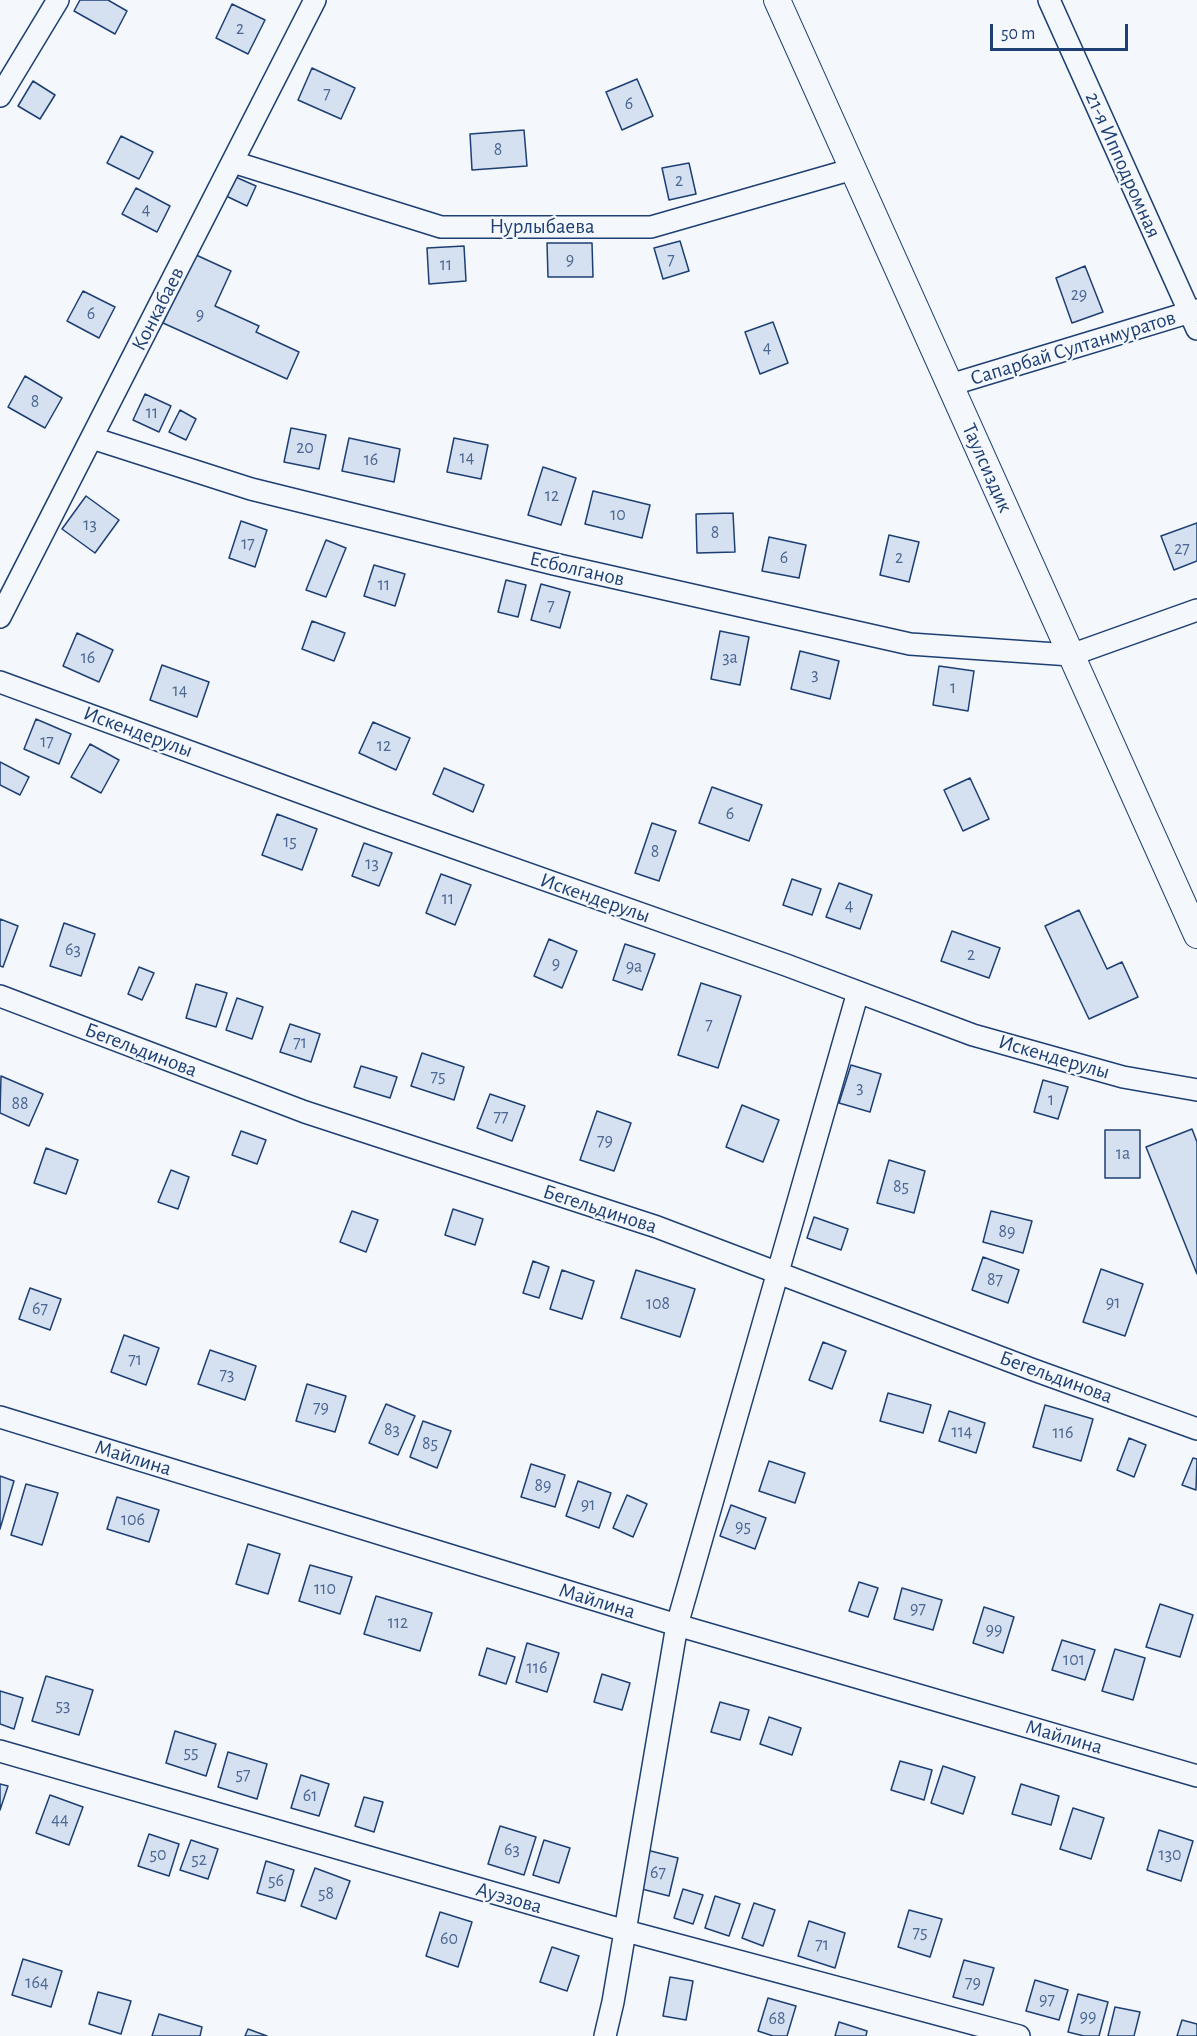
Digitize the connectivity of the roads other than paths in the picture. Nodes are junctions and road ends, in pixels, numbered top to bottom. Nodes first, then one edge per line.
1 (58, 0) edge
2 (315, 0) edge
3 (777, 0) edge
4 (1049, 0) edge
5 (0, 96) edge
6 (232, 162) junction
7 (853, 169) junction
8 (1195, 317) edge
9 (950, 385) junction
10 (92, 438) junction
11 (1197, 610) edge
12 (0, 617) edge
13 (1071, 655) junction
14 (0, 682) edge
15 (1197, 935) edge
16 (858, 992) junction
17 (0, 996) edge
18 (1197, 1090) edge
19 (777, 1273) junction
20 (0, 1417) edge
21 (1197, 1429) edge
22 (677, 1625) junction
23 (0, 1751) edge
24 (1197, 1776) edge
25 (626, 1931) junction
26 (605, 2036) edge
27 (1019, 2036) edge

1 - 5 street
2 - 6 street, Конкабаев
3 - 7 main road, Таулсиздик
4 - 8 street, 21-я Ипподромная
6 - 7 street, Нурлыбаева
6 - 10 street, Конкабаев
7 - 9 main road, Таулсиздик
8 - 9 street, Сапарбай Султанмуратов
9 - 13 main road, Таулсиздик
10 - 12 street, Конкабаев
10 - 13 street, Есболганов
11 - 13 street
13 - 15 main road, Таулсиздик
14 - 16 street, Искендерулы
16 - 18 street, Искендерулы
16 - 19 street
17 - 19 street, Бегельдинова
19 - 21 street, Бегельдинова
19 - 22 street
20 - 22 street, Майлина
22 - 24 street, Майлина
22 - 25 street
23 - 25 street, Ауэзова
25 - 26 street
25 - 27 street, Ауэзова

